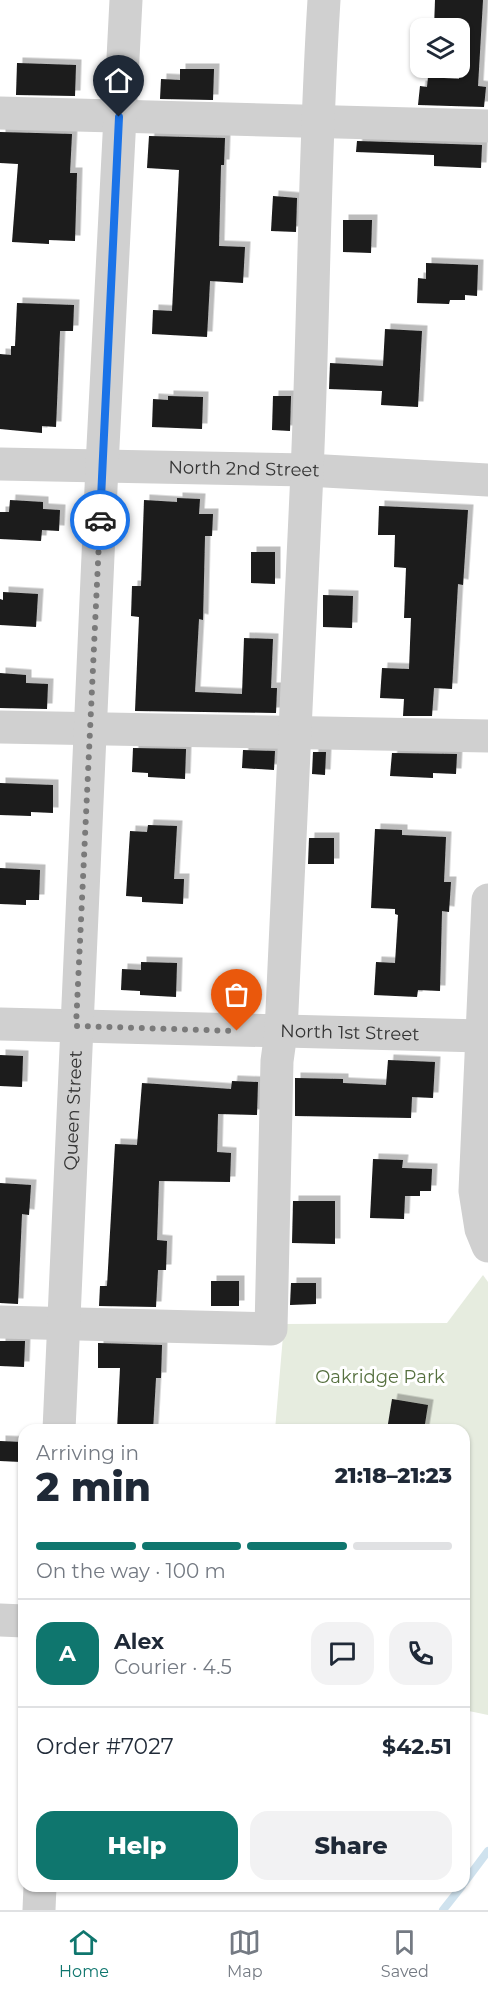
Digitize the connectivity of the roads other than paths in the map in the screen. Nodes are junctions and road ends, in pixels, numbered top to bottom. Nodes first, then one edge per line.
1 (126, 0) edge
2 (324, 0) edge
3 (0, 113) edge
4 (119, 117) junction
5 (316, 123) junction
6 (488, 126) edge
7 (0, 464) edge
8 (102, 466) junction
9 (307, 470) junction
10 (488, 480) edge
11 (0, 727) edge
12 (90, 730) junction
13 (295, 731) junction
14 (488, 736) edge
15 (488, 900) edge
16 (0, 1024) edge
17 (76, 1026) junction
18 (281, 1032) junction
19 (482, 1036) junction
20 (488, 1246) edge
21 (0, 1322) edge
22 (64, 1323) junction
23 (59, 1424) edge
24 (0, 1620) edge
25 (18, 1621) edge
26 (40, 1892) edge
27 (39, 1910) edge

1 - 4 street, Queen Street
2 - 5 street
3 - 4 street
4 - 5 street
4 - 8 street, Queen Street
5 - 6 street
5 - 9 street
7 - 8 street, North 2nd Street
8 - 9 street, North 2nd Street
8 - 12 street, Queen Street
9 - 10 street, North 2nd Street
9 - 13 street
11 - 12 street
12 - 13 street
12 - 17 street, Queen Street
13 - 14 street
13 - 18 street
15 - 19 street
16 - 17 street, North 1st Street
17 - 18 street, North 1st Street
17 - 22 street, Queen Street
18 - 19 street, North 1st Street
18 - 22 street
19 - 20 street
21 - 22 street
22 - 23 street, Queen Street
24 - 25 street
26 - 27 street

